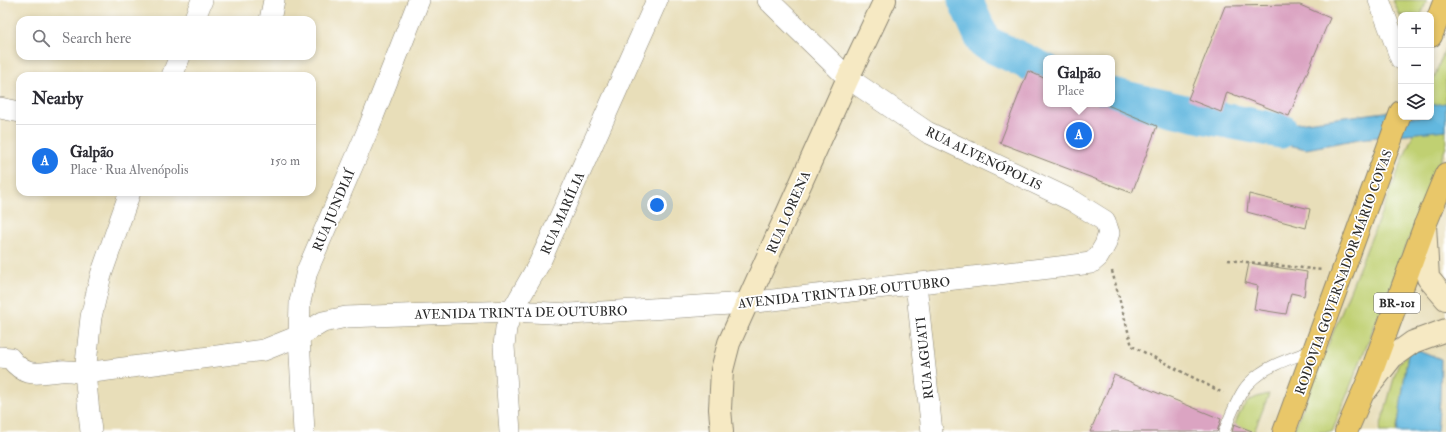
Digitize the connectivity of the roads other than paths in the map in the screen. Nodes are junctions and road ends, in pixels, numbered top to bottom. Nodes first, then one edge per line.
1 (202, 0) edge
2 (274, 0) edge
3 (420, 0) edge
4 (657, 0) edge
5 (768, 0) edge
6 (884, 0) edge
7 (1379, 0) edge
8 (1445, 0) edge
9 (196, 16) edge
10 (271, 16) edge
11 (1434, 28) edge
12 (1398, 51) edge
13 (178, 60) edge
14 (174, 72) edge
15 (848, 78) junction
16 (0, 108) edge
17 (16, 111) edge
18 (1398, 120) edge
19 (1446, 174) edge
20 (129, 196) edge
21 (1425, 225) junction
22 (1107, 239) joint
23 (916, 284) junction
24 (1446, 299) edge
25 (747, 303) junction
26 (512, 311) junction
27 (1441, 332) edge
28 (299, 336) junction
29 (1315, 349) junction
30 (0, 357) edge
31 (85, 373) junction
32 (1361, 396) junction
33 (91, 432) edge
34 (304, 432) edge
35 (510, 432) edge
36 (722, 432) edge
37 (932, 432) edge
38 (1224, 432) edge
39 (1284, 432) edge
40 (1346, 432) edge

1 - 9 street
2 - 10 street
3 - 28 street, RUA JUNDIAÍ
4 - 26 street, RUA MARÍLIA
5 - 15 street, RUA ALVENÓPOLIS
6 - 15 street, RUA LORENA
7 - 12 street
8 - 11 highway
13 - 14 street
15 - 22 street, RUA ALVENÓPOLIS
15 - 25 street, RUA LORENA
16 - 17 street
18 - 29 highway, RODOVIA GOVERNADOR MÁRIO COVAS
19 - 21 highway, BR-101
20 - 31 street
21 - 24 street
21 - 32 highway, BR-101
22 - 23 street, AVENIDA TRINTA DE OUTUBRO
23 - 25 street, AVENIDA TRINTA DE OUTUBRO
23 - 37 street, RUA AGUATI
25 - 26 street, AVENIDA TRINTA DE OUTUBRO
25 - 36 street, RUA LORENA
26 - 28 street, AVENIDA TRINTA DE OUTUBRO
26 - 35 street, RUA MARÍLIA
27 - 32 street
28 - 31 street, AVENIDA TRINTA DE OUTUBRO
28 - 34 street, RUA JUNDIAÍ
29 - 38 lane
29 - 39 highway, RODOVIA GOVERNADOR MÁRIO COVAS
30 - 31 street, AVENIDA TRINTA DE OUTUBRO
31 - 33 street
32 - 40 highway, BR-101

